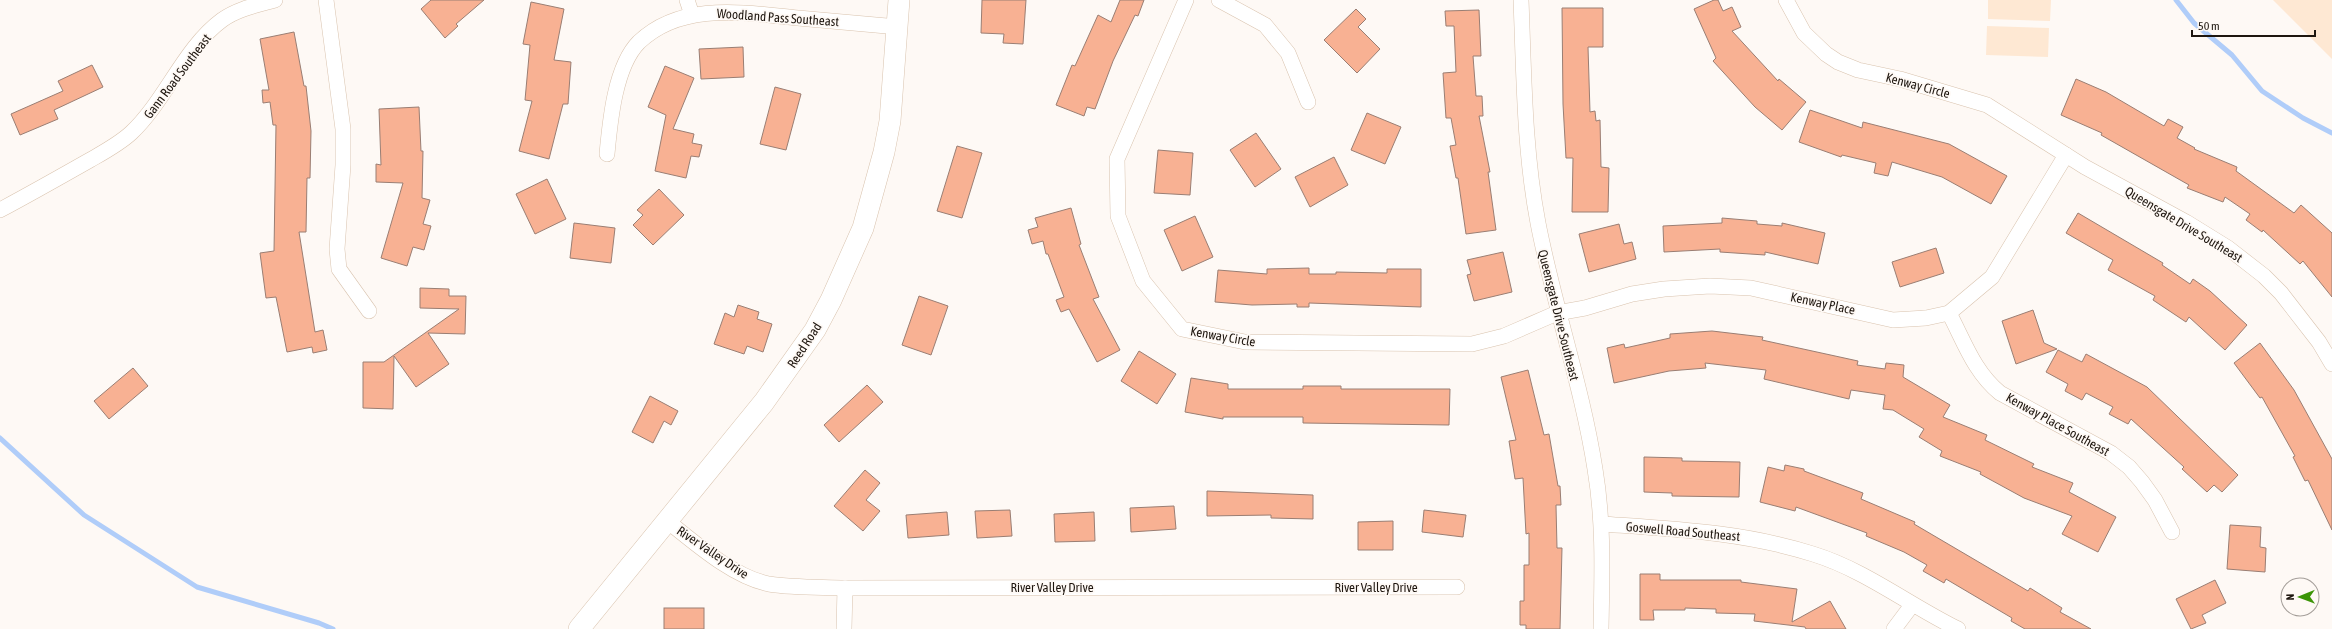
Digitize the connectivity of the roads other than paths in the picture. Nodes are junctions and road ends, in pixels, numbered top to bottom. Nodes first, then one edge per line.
1 (275, 0) edge
2 (326, 0) edge
3 (687, 0) edge
4 (899, 0) edge
5 (1186, 0) edge
6 (1219, 0) edge
7 (1521, 0) edge
8 (1786, 0) edge
9 (692, 15) junction
10 (898, 27) junction
11 (1308, 102) dead end
12 (607, 154) dead end
13 (2066, 155) junction
14 (0, 210) edge
15 (369, 311) dead end
16 (1557, 313) junction
17 (1949, 313) junction
18 (1504, 336) joint
19 (2332, 364) edge
20 (666, 520) junction
21 (1602, 524) junction
22 (2172, 532) dead end
23 (1457, 587) dead end
24 (845, 588) junction
25 (1912, 605) junction
26 (579, 629) edge
27 (844, 629) edge
28 (1601, 629) edge
29 (1894, 629) edge
30 (1958, 629) edge

1 - 14 street, Gann Road Southeast
2 - 15 street
3 - 9 street
4 - 10 street, Reed Road
5 - 18 street, Kenway Circle
6 - 11 street
7 - 16 street, Queensgate Drive Southeast
8 - 13 street, Kenway Circle
9 - 10 street, Woodland Pass Southeast
9 - 12 street, Woodland Pass Southeast
10 - 20 street, Reed Road
13 - 17 street, Kenway Place
13 - 19 street, Queensgate Drive Southeast
16 - 17 street, Kenway Place
16 - 18 street, Kenway Place
16 - 21 street, Queensgate Drive Southeast
17 - 22 street, Kenway Place Southeast
20 - 24 street, River Valley Drive
20 - 26 street, Reed Road
21 - 25 street, Goswell Road Southeast
21 - 28 street, Queensgate Drive Southeast
23 - 24 street, River Valley Drive
24 - 27 street
25 - 29 street
25 - 30 street, Goswell Road Southeast

